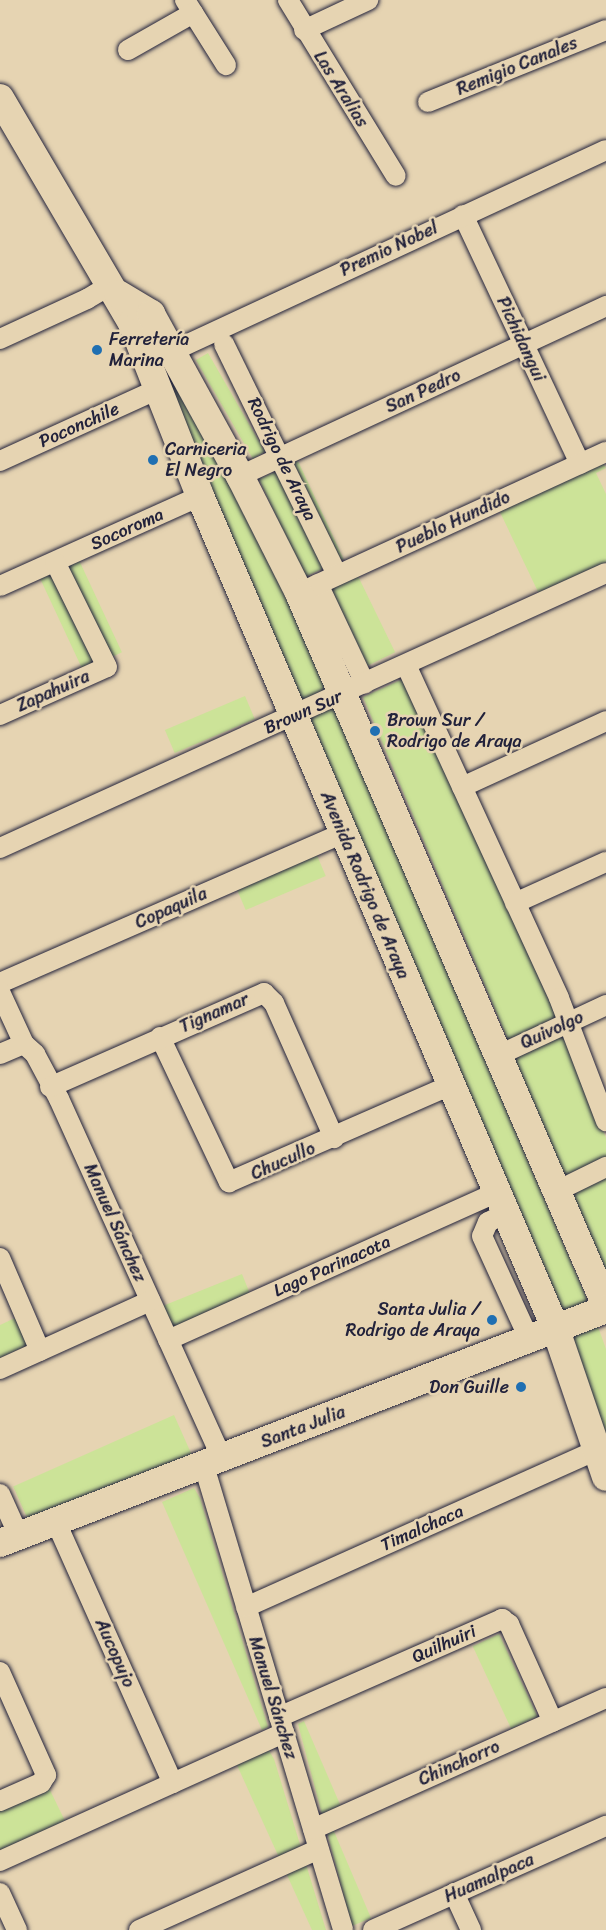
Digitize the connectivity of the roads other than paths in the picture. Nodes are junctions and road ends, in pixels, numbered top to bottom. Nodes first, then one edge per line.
1 (288, 0) edge
2 (368, 0) edge
3 (189, 6) edge
4 (304, 30) junction
5 (606, 30) edge
6 (128, 50) dead end
7 (226, 65) dead end
8 (0, 98) edge
9 (428, 102) dead end
10 (606, 150) edge
11 (396, 176) dead end
12 (463, 215) junction
13 (115, 289) junction
14 (606, 306) edge
15 (0, 339) edge
16 (224, 344) dead end
17 (524, 345) junction
18 (173, 351) junction
19 (158, 389) junction
20 (606, 453) edge
21 (282, 456) junction
22 (0, 461) edge
23 (580, 464) junction
24 (240, 476) junction
25 (200, 496) junction
26 (55, 562) junction
27 (606, 573) edge
28 (337, 575) junction
29 (0, 586) edge
30 (309, 589) junction
31 (406, 665) junction
32 (355, 688) junction
33 (0, 715) edge
34 (292, 717) junction
35 (606, 721) edge
36 (462, 787) junction
37 (343, 833) junction
38 (0, 848) edge
39 (606, 862) edge
40 (515, 903) junction
41 (0, 983) edge
42 (0, 992) edge
43 (606, 1005) edge
44 (568, 1023) junction
45 (160, 1037) junction
46 (24, 1044) junction
47 (0, 1054) edge
48 (499, 1054) junction
49 (451, 1085) junction
50 (50, 1087) junction
51 (606, 1121) edge
52 (334, 1138) junction
53 (606, 1167) edge
54 (557, 1191) junction
55 (502, 1203) junction
56 (0, 1258) edge
57 (150, 1301) junction
58 (606, 1308) edge
59 (556, 1330) junction
60 (168, 1340) junction
61 (530, 1341) junction
62 (40, 1351) junction
63 (0, 1370) edge
64 (597, 1450) junction
65 (213, 1462) junction
66 (606, 1477) edge
67 (0, 1494) edge
68 (56, 1522) junction
69 (9, 1540) edge
70 (246, 1607) junction
71 (1, 1675) edge
72 (606, 1698) edge
73 (553, 1722) junction
74 (282, 1725) junction
75 (173, 1783) junction
76 (0, 1801) edge
77 (606, 1826) edge
78 (313, 1829) junction
79 (319, 1849) junction
80 (0, 1862) edge
81 (0, 1893) edge
82 (454, 1893) junction
83 (17, 1930) edge
84 (139, 1930) edge
85 (343, 1930) edge
86 (373, 1930) edge
87 (471, 1930) edge

1 - 4 street, Las Aralias
2 - 4 street
3 - 6 street
3 - 7 street
4 - 11 street, Las Aralias
5 - 9 street, Remigio Canales
8 - 13 main road, Avenida Rodrigo de Araya
10 - 12 street, Premio Nobel
12 - 17 street, Pichidangui
12 - 18 street, Premio Nobel
13 - 15 street
13 - 18 main road, Avenida Rodrigo de Araya
13 - 19 main road, Avenida Rodrigo de Araya
14 - 17 street, San Pedro
16 - 21 street, Rodrigo de Araya
17 - 21 street, San Pedro
17 - 23 street, Pichidangui
18 - 24 main road, Avenida Rodrigo de Araya
19 - 22 street, Poconchile
19 - 25 main road, Avenida Rodrigo de Araya
20 - 23 street, Pueblo Hundido
21 - 24 street, San Pedro
21 - 28 street, Rodrigo de Araya
23 - 28 street, Pueblo Hundido
24 - 30 main road, Avenida Rodrigo de Araya
25 - 26 street, Socoroma
25 - 34 main road, Avenida Rodrigo de Araya
26 - 29 street, Socoroma
26 - 33 street, Zapahuira
27 - 31 street, Brown Sur
28 - 30 street, Pueblo Hundido
30 - 32 main road, Avenida Rodrigo de Araya
31 - 32 street, Brown Sur
31 - 36 street
32 - 34 street, Brown Sur
32 - 48 main road, Avenida Rodrigo de Araya
34 - 37 main road, Avenida Rodrigo de Araya
34 - 38 street, Brown Sur
35 - 36 street
36 - 40 street
37 - 41 street, Copaquila
37 - 49 main road, Avenida Rodrigo de Araya
39 - 40 street
40 - 44 street
42 - 46 street, Manuel Sánchez
43 - 44 street, Quivolgo
44 - 48 street, Quivolgo
44 - 51 street
45 - 50 street, Tignamar
45 - 52 street, Chucullo
45 - 52 street, Tignamar
46 - 47 street
46 - 50 street, Manuel Sánchez
48 - 54 main road, Avenida Rodrigo de Araya
49 - 52 street, Chucullo
49 - 55 main road, Avenida Rodrigo de Araya
50 - 57 street, Manuel Sánchez
53 - 54 street
54 - 58 main road, Avenida Rodrigo de Araya
55 - 59 main road, Avenida Rodrigo de Araya
55 - 60 street, Lago Parinacota
55 - 61 street
56 - 62 street
57 - 60 street, Manuel Sánchez
57 - 62 street
58 - 59 main road, Santa Julia
59 - 61 main road, Santa Julia
59 - 64 main road, Avenida Rodrigo de Araya
60 - 65 street, Manuel Sánchez
61 - 65 main road, Santa Julia
62 - 63 street
64 - 66 main road, Avenida Rodrigo de Araya
64 - 70 street, Timalchaca
65 - 68 main road, Santa Julia
65 - 70 street, Manuel Sánchez
67 - 69 street
68 - 69 main road, Santa Julia
68 - 75 street, Aucopujo
70 - 74 street, Manuel Sánchez
71 - 76 street
72 - 73 street, Chinchorro
73 - 74 street, Quilhuiri
73 - 78 street, Chinchorro
74 - 75 street, Quilhuiri
74 - 78 street, Manuel Sánchez
75 - 80 street, Quilhuiri
77 - 82 street, Huamalpaca
78 - 79 street, Manuel Sánchez
79 - 84 street
79 - 85 street, Manuel Sánchez
81 - 83 street
82 - 86 street, Huamalpaca
82 - 87 street

